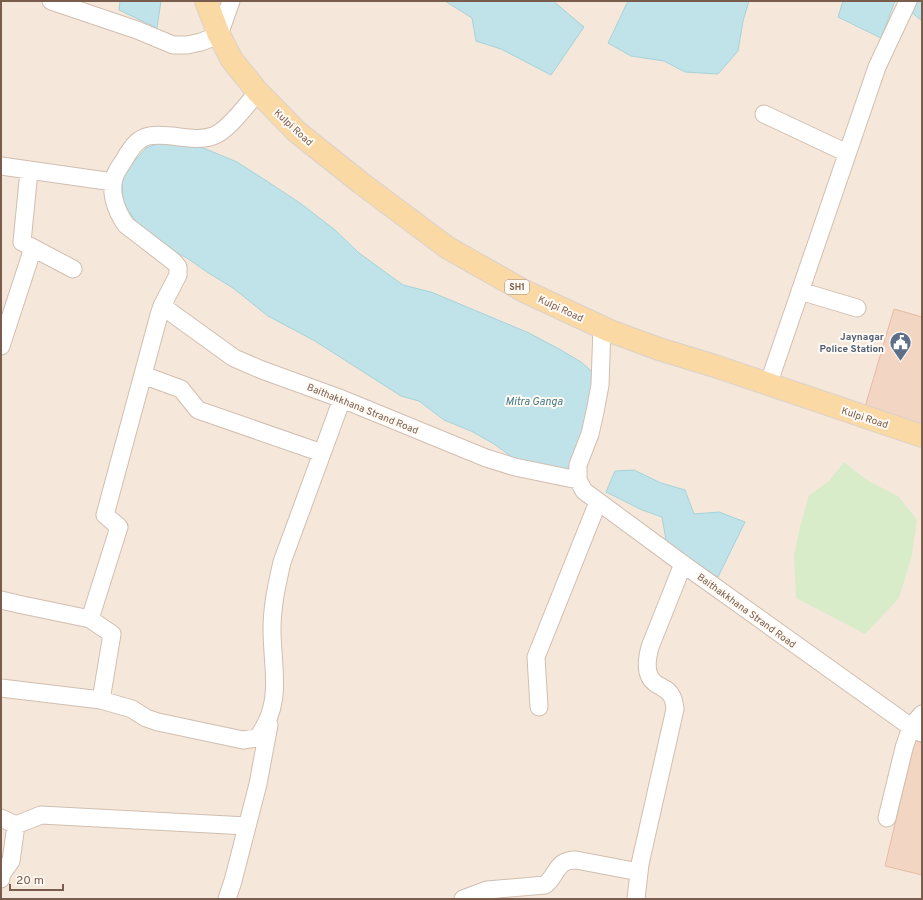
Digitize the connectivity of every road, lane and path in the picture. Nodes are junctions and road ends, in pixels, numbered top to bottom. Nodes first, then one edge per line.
1 (51, 1) edge
2 (206, 1) edge
3 (231, 1) edge
4 (908, 1) edge
5 (219, 35) junction
6 (258, 92) junction
7 (764, 114) dead end
8 (847, 153) junction
9 (1, 166) edge
10 (29, 171) junction
11 (113, 182) junction
12 (33, 248) junction
13 (73, 268) dead end
14 (800, 291) junction
15 (162, 306) junction
16 (857, 308) dead end
17 (602, 327) junction
18 (1, 346) edge
19 (143, 375) junction
20 (768, 384) junction
21 (342, 399) junction
22 (922, 436) edge
23 (322, 453) junction
24 (578, 480) junction
25 (598, 502) junction
26 (683, 564) junction
27 (1, 600) edge
28 (90, 619) junction
29 (1, 688) edge
30 (102, 700) junction
31 (538, 707) dead end
32 (272, 711) junction
33 (922, 714) edge
34 (916, 730) edge
35 (887, 818) dead end
36 (8, 821) edge
37 (247, 826) junction
38 (639, 872) junction
39 (1, 879) edge
40 (227, 899) edge
41 (462, 899) edge
42 (636, 899) edge

1 - 5 street
2 - 5 main road, Kulpi Road / SH1
3 - 5 street
4 - 8 street
5 - 6 main road, Kulpi Road / SH1
6 - 11 street
6 - 17 main road, Kulpi Road / SH1
7 - 8 street
8 - 14 street
9 - 10 street
10 - 11 street
10 - 12 street
11 - 15 street
12 - 13 street
12 - 18 street
14 - 16 street
14 - 20 street
15 - 19 street
15 - 21 street, Baithakkhana Strand Road
17 - 20 main road, Kulpi Road / SH1
17 - 24 street
19 - 23 street
19 - 28 street
20 - 22 main road, Kulpi Road / SH1
21 - 23 street
21 - 24 street, Baithakkhana Strand Road
23 - 32 street
24 - 25 street, Baithakkhana Strand Road
25 - 26 street, Baithakkhana Strand Road
25 - 31 street
26 - 34 street, Baithakkhana Strand Road
26 - 38 street
27 - 28 street
28 - 30 street
29 - 30 street
30 - 32 street
32 - 37 street
33 - 34 street
34 - 35 street
36 - 37 street
36 - 39 street
37 - 40 street
38 - 41 street
38 - 42 street

